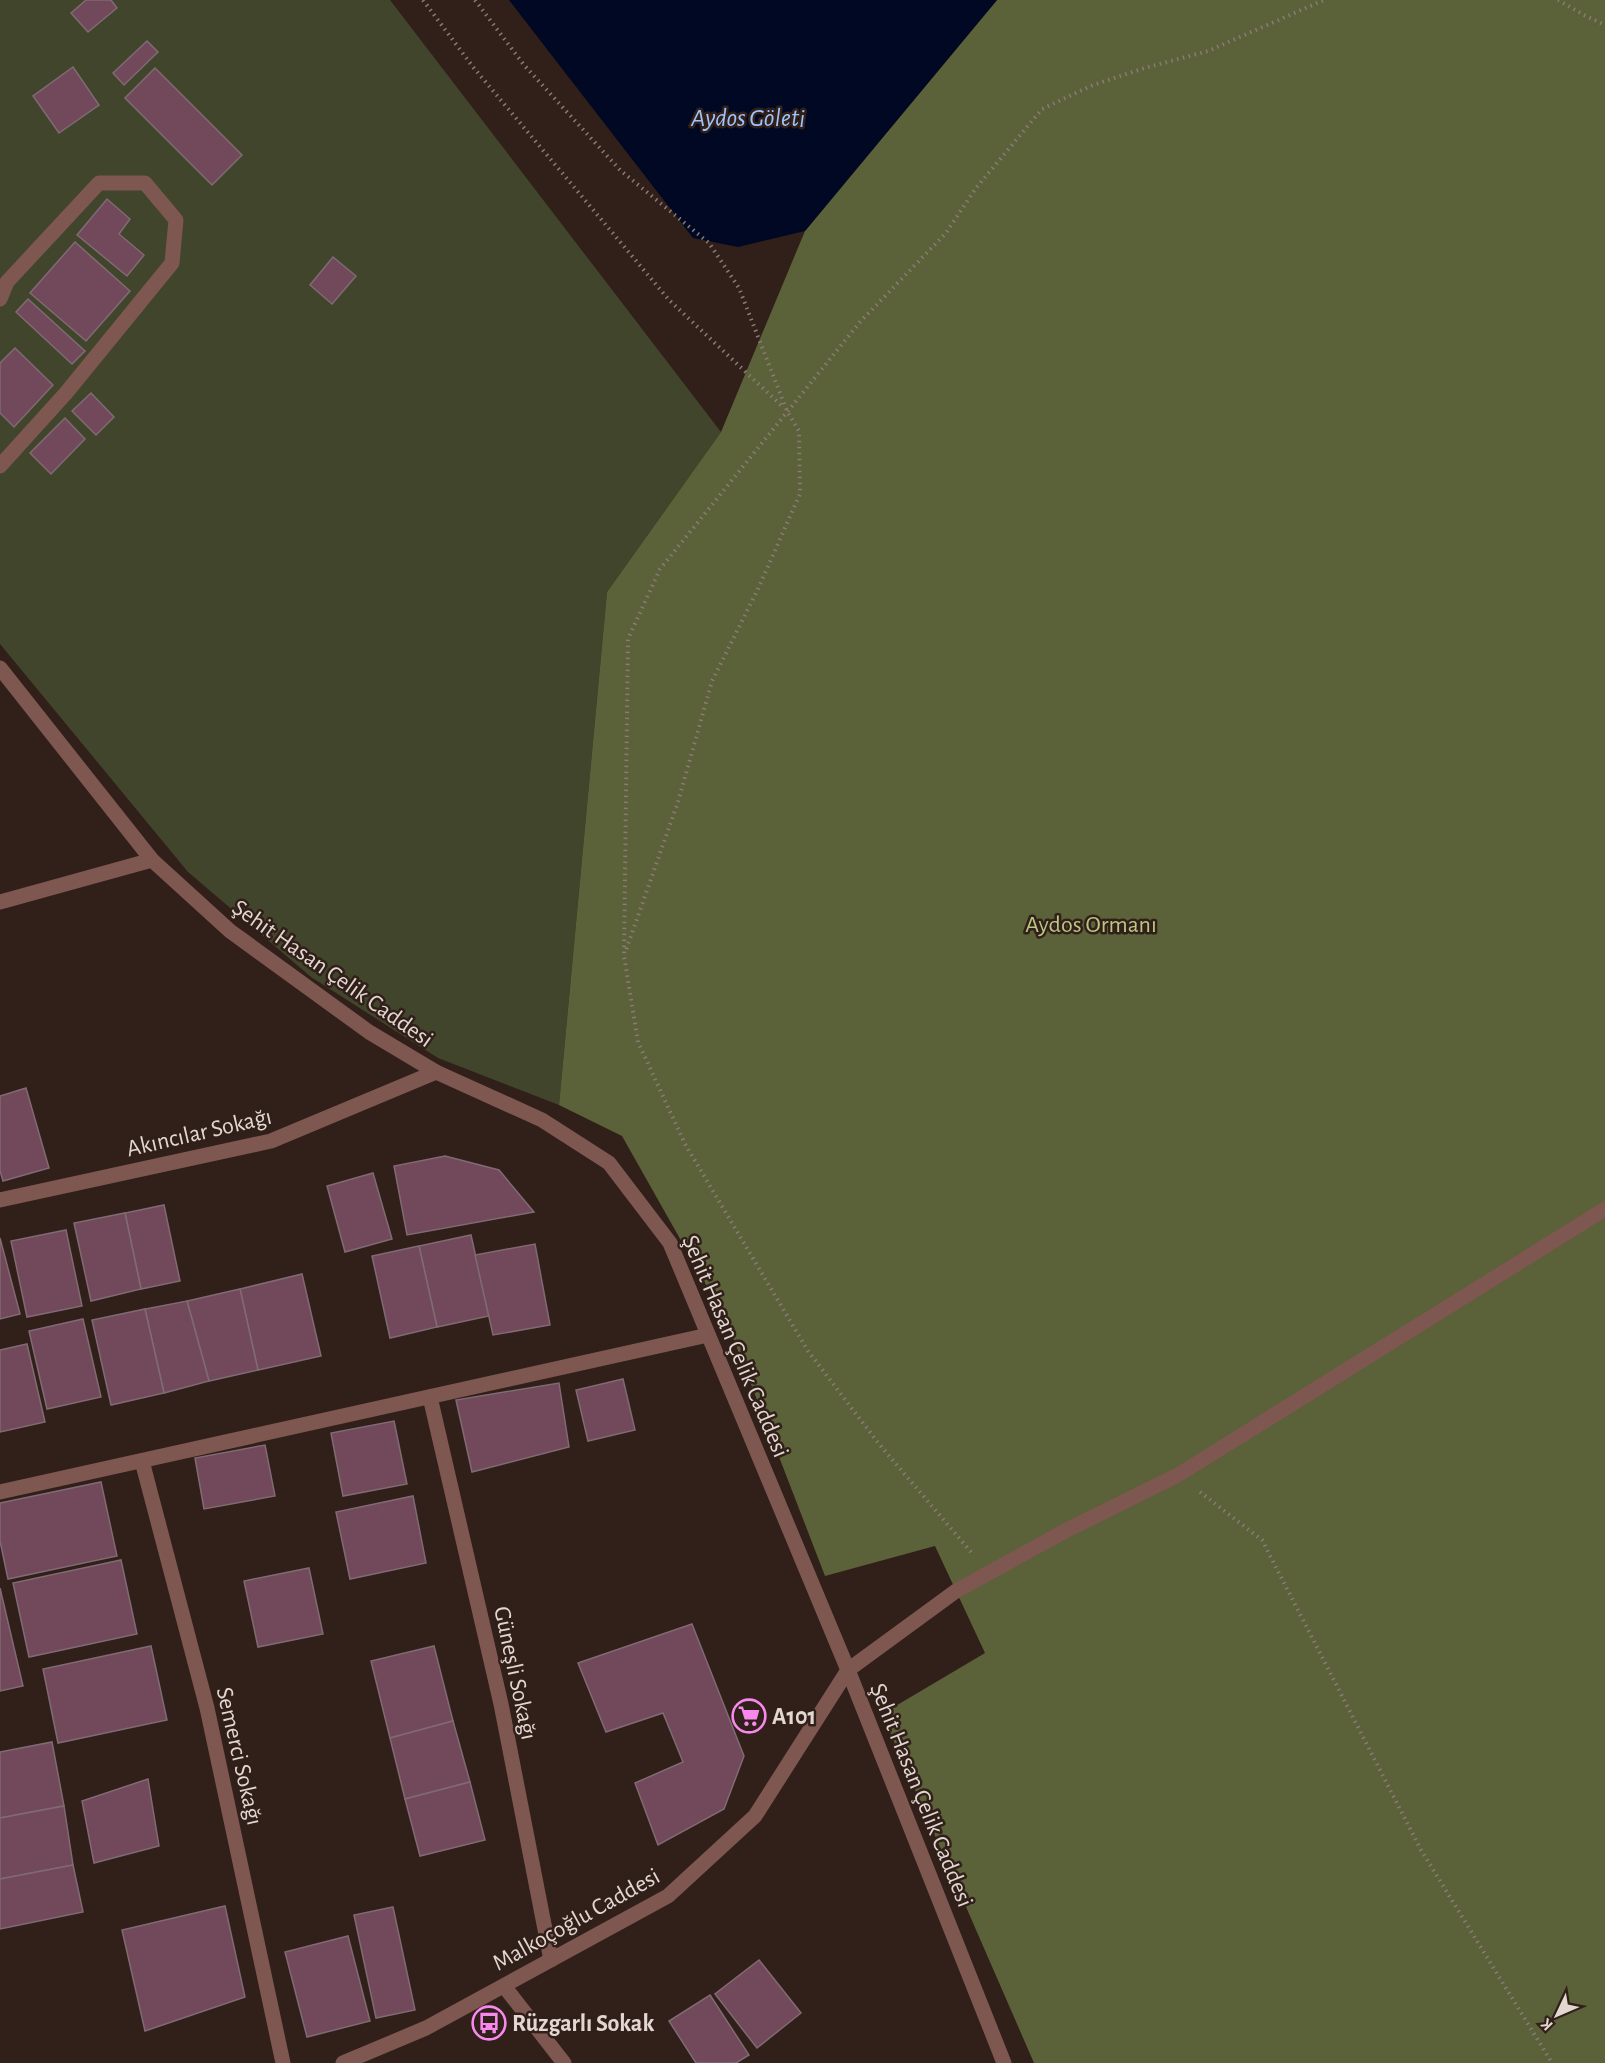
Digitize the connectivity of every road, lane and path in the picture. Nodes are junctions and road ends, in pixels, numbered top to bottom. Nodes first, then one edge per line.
1 (423, 0) edge
2 (475, 0) edge
3 (1324, 0) edge
4 (1558, 0) edge
5 (1605, 25) edge
6 (0, 299) edge
7 (787, 411) junction
8 (0, 466) edge
9 (0, 668) edge
10 (152, 860) junction
11 (0, 902) edge
12 (624, 956) junction
13 (436, 1072) junction
14 (0, 1200) edge
15 (1605, 1209) edge
16 (708, 1335) junction
17 (430, 1397) junction
18 (142, 1461) junction
19 (1178, 1475) junction
20 (0, 1492) edge
21 (989, 1572) junction
22 (848, 1670) junction
23 (551, 1960) junction
24 (504, 1986) junction
25 (283, 2063) edge
26 (343, 2063) edge
27 (564, 2063) edge
28 (1004, 2063) edge
29 (1552, 2063) edge

1 - 7 path
2 - 7 path
3 - 7 path
4 - 5 path
6 - 8 street
7 - 12 path
7 - 12 path
9 - 10 street, Şehit Hasan Çelik Caddesi
10 - 11 street
10 - 13 street, Şehit Hasan Çelik Caddesi
12 - 21 path
13 - 14 street, Akıncılar Sokağı
13 - 16 street, Şehit Hasan Çelik Caddesi
15 - 19 street
16 - 17 street
16 - 22 street, Şehit Hasan Çelik Caddesi
17 - 18 street
17 - 23 street, Güneşli Sokağı
18 - 20 street
18 - 25 street, Semerci Sokağı
19 - 21 street
19 - 29 path
21 - 22 street
22 - 23 street, Malkoçoğlu Caddesi
22 - 28 street, Şehit Hasan Çelik Caddesi
23 - 24 street, Malkoçoğlu Caddesi
24 - 26 street, Malkoçoğlu Caddesi
24 - 27 street

